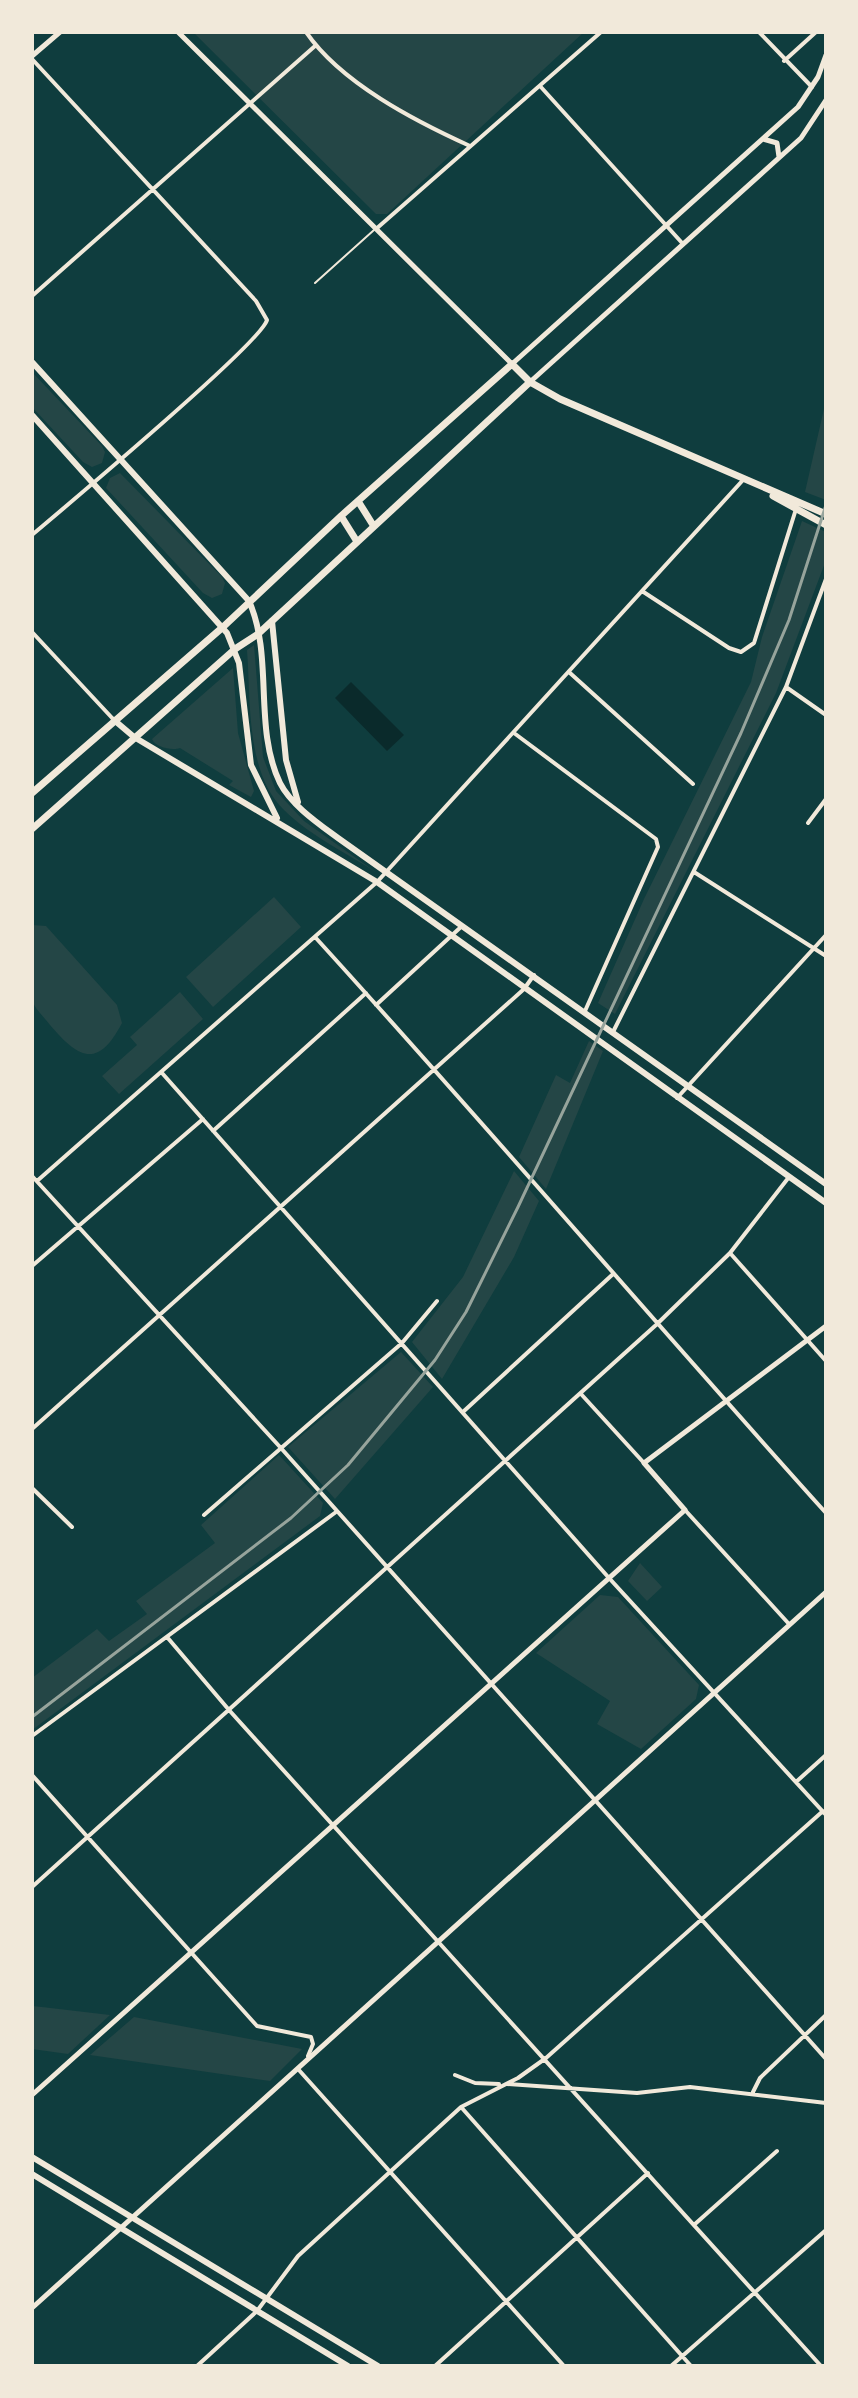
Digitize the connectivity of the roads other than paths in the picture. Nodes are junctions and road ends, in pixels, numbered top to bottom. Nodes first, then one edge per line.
1 (60, 32) edge
2 (178, 32) edge
3 (306, 32) edge
4 (601, 32) edge
5 (759, 32) edge
6 (816, 32) edge
7 (315, 46) junction
8 (826, 55) edge
9 (32, 58) edge
10 (784, 61) junction
11 (540, 85) junction
12 (812, 87) junction
13 (826, 100) edge
14 (250, 103) junction
15 (763, 139) junction
16 (470, 146) junction
17 (779, 158) junction
18 (152, 188) junction
19 (665, 225) junction
20 (376, 229) junction
21 (683, 244) junction
22 (315, 283) dead end
23 (32, 296) edge
24 (32, 362) edge
25 (512, 364) junction
26 (530, 382) junction
27 (32, 415) edge
28 (119, 458) junction
29 (743, 480) junction
30 (93, 482) junction
31 (754, 485) junction
32 (358, 501) junction
33 (796, 509) junction
34 (826, 514) edge
35 (341, 516) junction
36 (373, 525) junction
37 (826, 525) edge
38 (32, 535) edge
39 (356, 540) junction
40 (826, 579) edge
41 (642, 591) junction
42 (824, 592) edge
43 (249, 601) junction
44 (272, 621) junction
45 (223, 627) junction
46 (32, 632) edge
47 (258, 634) junction
48 (235, 649) junction
49 (570, 673) junction
50 (786, 687) junction
51 (826, 715) edge
52 (114, 720) junction
53 (514, 733) junction
54 (134, 737) junction
55 (693, 784) dead end
56 (32, 793) edge
57 (826, 799) edge
58 (300, 806) junction
59 (279, 821) junction
60 (808, 823) dead end
61 (32, 829) edge
62 (388, 871) junction
63 (694, 872) junction
64 (377, 882) junction
65 (464, 924) junction
66 (826, 935) edge
67 (315, 937) junction
68 (453, 937) junction
69 (814, 948) junction
70 (826, 956) edge
71 (534, 974) junction
72 (524, 989) junction
73 (366, 993) junction
74 (376, 1005) junction
75 (585, 1011) junction
76 (614, 1030) junction
77 (435, 1068) junction
78 (162, 1073) junction
79 (688, 1084) junction
80 (677, 1098) junction
81 (203, 1119) junction
82 (213, 1131) junction
83 (32, 1176) edge
84 (789, 1177) junction
85 (37, 1181) junction
86 (826, 1184) edge
87 (826, 1203) edge
88 (281, 1205) junction
89 (77, 1226) junction
90 (730, 1253) junction
91 (32, 1266) edge
92 (612, 1275) junction
93 (437, 1301) dead end
94 (158, 1315) junction
95 (656, 1325) junction
96 (826, 1326) edge
97 (808, 1341) junction
98 (402, 1343) junction
99 (826, 1361) edge
100 (581, 1393) junction
101 (726, 1402) junction
102 (463, 1411) junction
103 (32, 1429) edge
104 (280, 1447) junction
105 (505, 1460) junction
106 (644, 1463) junction
107 (32, 1488) edge
108 (685, 1510) junction
109 (337, 1511) junction
110 (826, 1513) edge
111 (204, 1515) dead end
112 (72, 1527) dead end
113 (385, 1567) junction
114 (609, 1578) junction
115 (826, 1592) edge
116 (789, 1624) junction
117 (167, 1637) junction
118 (491, 1685) junction
119 (715, 1691) junction
120 (229, 1710) junction
121 (32, 1736) edge
122 (826, 1755) edge
123 (32, 1775) edge
124 (796, 1782) junction
125 (593, 1801) junction
126 (824, 1813) edge
127 (335, 1824) junction
128 (87, 1838) junction
129 (32, 1887) edge
130 (700, 1920) junction
131 (438, 1940) junction
132 (191, 1954) junction
133 (826, 2015) edge
134 (804, 2035) junction
135 (308, 2056) junction
136 (546, 2058) junction
137 (826, 2059) edge
138 (297, 2067) junction
139 (455, 2075) dead end
140 (503, 2083) junction
141 (574, 2089) junction
142 (753, 2092) junction
143 (32, 2095) edge
144 (826, 2103) edge
145 (461, 2107) junction
146 (777, 2151) dead end
147 (32, 2157) edge
148 (389, 2172) junction
149 (648, 2173) junction
150 (32, 2174) edge
151 (133, 2216) junction
152 (695, 2224) junction
153 (121, 2227) junction
154 (826, 2230) edge
155 (577, 2237) junction
156 (755, 2291) junction
157 (266, 2298) junction
158 (506, 2301) junction
159 (32, 2308) edge
160 (257, 2311) junction
161 (682, 2356) junction
162 (197, 2366) edge
163 (348, 2366) edge
164 (378, 2366) edge
165 (435, 2366) edge
166 (564, 2366) edge
167 (671, 2366) edge
168 (691, 2366) edge
169 (821, 2366) edge

1 - 9 street
2 - 14 street
3 - 7 street
4 - 11 street
5 - 10 street
6 - 10 street
7 - 14 street
7 - 16 street
8 - 12 street
9 - 18 street
10 - 12 street
11 - 16 street
11 - 19 street
12 - 15 street
13 - 17 street
14 - 18 street
14 - 20 street
15 - 17 street
15 - 19 street
16 - 20 street
17 - 21 street
18 - 23 street
18 - 28 street
19 - 21 street
19 - 25 street
20 - 22 lane
20 - 25 street
21 - 26 street
24 - 28 main road
25 - 26 main road
25 - 32 main road
26 - 29 main road
26 - 36 main road
27 - 30 main road
28 - 30 street
28 - 43 main road
29 - 31 main road
29 - 41 street
30 - 38 street
30 - 45 main road
31 - 33 main road
31 - 34 main road
32 - 35 main road
32 - 36 main road
33 - 37 main road
33 - 41 street
35 - 39 main road
35 - 43 main road
36 - 39 main road
39 - 44 main road
40 - 42 street
41 - 49 street
42 - 50 street
43 - 45 main road
43 - 47 main road
44 - 47 main road
44 - 58 main road
45 - 48 main road
45 - 52 main road
46 - 52 street
47 - 48 main road
47 - 58 main road
48 - 54 main road
48 - 59 main road
49 - 53 street
49 - 55 street
50 - 51 street
50 - 63 street
52 - 54 main road
52 - 56 main road
53 - 62 street
53 - 75 street
54 - 59 main road
54 - 61 main road
57 - 60 street
58 - 62 main road
59 - 64 main road
62 - 64 street
62 - 65 main road
63 - 69 street
63 - 76 street
64 - 67 street
64 - 68 main road
65 - 68 street
65 - 71 main road
66 - 69 street
67 - 73 street
67 - 78 street
68 - 72 main road
68 - 74 street
69 - 70 street
69 - 79 street
71 - 72 street
71 - 75 main road
72 - 77 street
72 - 80 main road
73 - 74 street
73 - 82 street
74 - 77 street
75 - 76 main road
76 - 79 main road
77 - 88 street
77 - 92 street
78 - 81 street
78 - 85 street
79 - 80 street
79 - 86 main road
80 - 84 main road
81 - 82 street
81 - 89 street
82 - 88 street
83 - 85 street
84 - 87 main road
84 - 90 street
85 - 89 street
88 - 94 street
88 - 98 street
89 - 91 street
89 - 94 street
90 - 95 street
90 - 97 street
92 - 95 street
92 - 102 street
93 - 98 street
94 - 103 street
94 - 104 street
95 - 100 street
95 - 101 street
96 - 97 street
97 - 99 street
97 - 101 street
98 - 102 street
98 - 104 street
100 - 105 street
100 - 106 street
101 - 106 street
101 - 110 street
102 - 105 street
104 - 109 street
104 - 111 street
105 - 113 street
105 - 114 street
106 - 108 street
107 - 112 street
108 - 114 street
108 - 116 street
109 - 113 street
109 - 117 street
113 - 118 street
113 - 120 street
114 - 118 street
114 - 119 street
115 - 116 street
116 - 119 street
117 - 120 street
117 - 121 street
118 - 125 street
118 - 127 street
119 - 124 street
119 - 125 street
120 - 127 street
120 - 128 street
122 - 124 street
123 - 128 street
124 - 126 street
125 - 130 street
125 - 131 street
126 - 130 street
127 - 131 street
127 - 132 street
128 - 129 street
128 - 132 street
130 - 134 street
130 - 136 street
131 - 135 street
131 - 136 street
132 - 135 street
132 - 143 street
133 - 134 street
134 - 137 street
134 - 142 street
135 - 138 street
136 - 140 street
136 - 141 street
138 - 148 street
138 - 151 street
139 - 140 street
140 - 141 street
140 - 145 street
141 - 142 street
141 - 149 street
142 - 144 street
145 - 148 street
145 - 155 street
146 - 152 street
147 - 151 main road
148 - 157 street
148 - 158 street
149 - 152 street
149 - 155 street
150 - 153 main road
151 - 153 street
151 - 157 main road
152 - 156 street
153 - 159 street
153 - 160 main road
154 - 156 street
155 - 158 street
155 - 161 street
156 - 161 street
156 - 169 street
157 - 160 street
157 - 164 main road
158 - 165 street
158 - 166 street
160 - 162 street
160 - 163 main road
161 - 167 street
161 - 168 street

